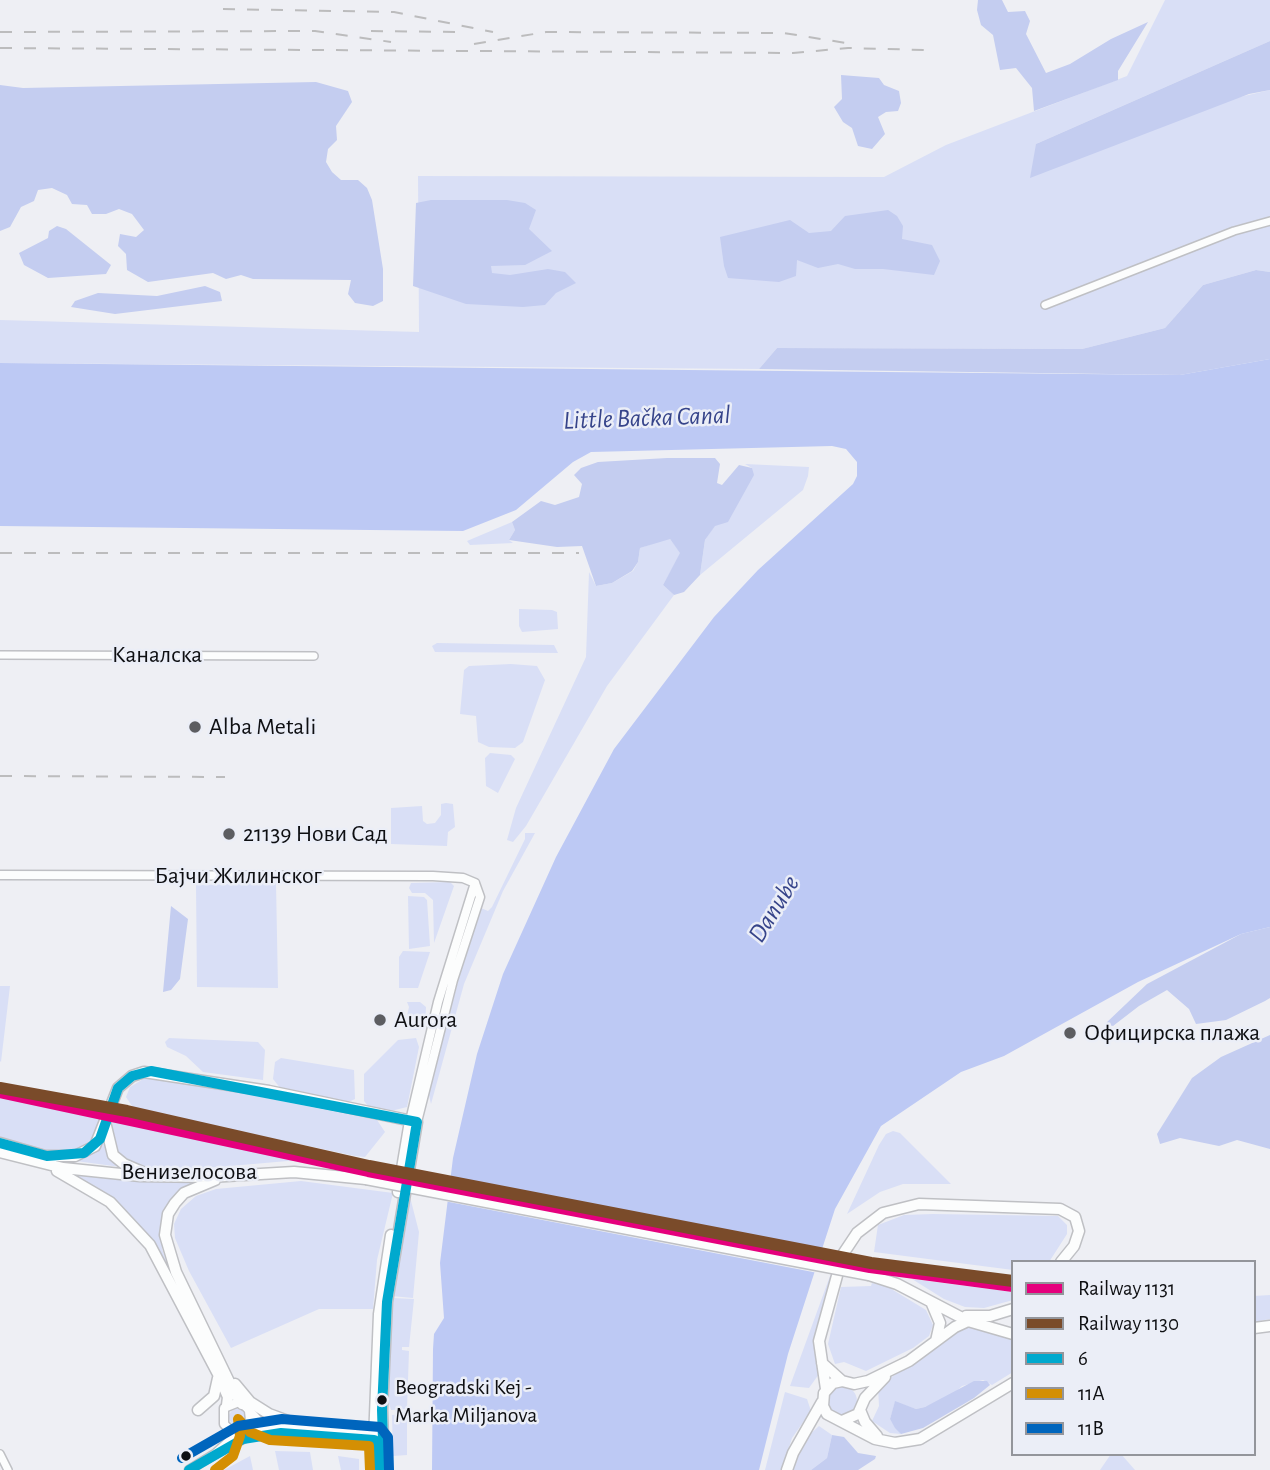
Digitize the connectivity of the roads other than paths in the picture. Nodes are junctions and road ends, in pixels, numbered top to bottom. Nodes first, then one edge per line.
1 (1270, 221) edge
2 (1045, 305) dead end
3 (0, 655) edge
4 (314, 656) dead end
5 (0, 875) edge
6 (414, 1121) junction
7 (106, 1126) junction
8 (0, 1143) edge
9 (0, 1152) edge
10 (47, 1156) junction
11 (37, 1163) junction
12 (96, 1171) junction
13 (232, 1175) junction
14 (154, 1177) junction
15 (1062, 1260) edge
16 (932, 1304) junction
17 (1011, 1310) edge
18 (955, 1315) junction
19 (968, 1321) junction
20 (1011, 1333) edge
21 (934, 1345) junction
22 (218, 1359) junction
23 (820, 1361) junction
24 (218, 1374) junction
25 (888, 1374) junction
26 (842, 1381) junction
27 (854, 1384) junction
28 (1011, 1384) edge
29 (826, 1390) junction
30 (822, 1402) junction
31 (227, 1405) junction
32 (861, 1406) junction
33 (246, 1407) junction
34 (198, 1410) dead end
35 (830, 1417) junction
36 (842, 1421) junction
37 (226, 1427) junction
38 (307, 1428) junction
39 (242, 1429) junction
40 (281, 1433) junction
41 (377, 1436) junction
42 (802, 1436) junction
43 (882, 1442) junction
44 (217, 1452) junction
45 (0, 1454) edge
46 (8, 1470) edge
47 (188, 1470) edge
48 (384, 1470) edge
49 (787, 1470) edge

1 - 2 street
3 - 4 street, Каналска
5 - 6 street, Бајчи Жилинског
6 - 7 main road
6 - 41 main road
7 - 10 main road
7 - 14 main road
8 - 10 main road, Венизелосова
9 - 11 main road, Венизелосова
10 - 12 main road, Венизелосова
11 - 12 main road, Венизелосова
11 - 24 main road
12 - 14 main road, Венизелосова
13 - 14 main road, Венизелосова
13 - 16 main road, Венизелосова, bridge
13 - 22 main road
15 - 23 main road
16 - 18 main road, Венизелосова
16 - 21 main road
17 - 18 main road
18 - 19 main road, Венизелосова
19 - 20 main road, Венизелосова
19 - 21 main road
21 - 25 main road
22 - 33 main road
22 - 38 main road
23 - 26 main road
23 - 29 main road
24 - 31 main road
24 - 34 main road
25 - 27 main road
25 - 32 main road
26 - 27 main road
26 - 29 main road
27 - 32 main road
28 - 43 main road
29 - 30 main road
30 - 35 main road
30 - 42 main road
31 - 33 street
31 - 37 street
32 - 36 main road
32 - 43 main road
33 - 38 street
33 - 39 street
35 - 36 main road
35 - 42 main road
36 - 43 main road
37 - 39 street
37 - 44 street
38 - 41 street
39 - 40 street
39 - 44 street
40 - 41 street
40 - 44 street
41 - 48 main road
42 - 49 main road
44 - 47 street
45 - 46 street

